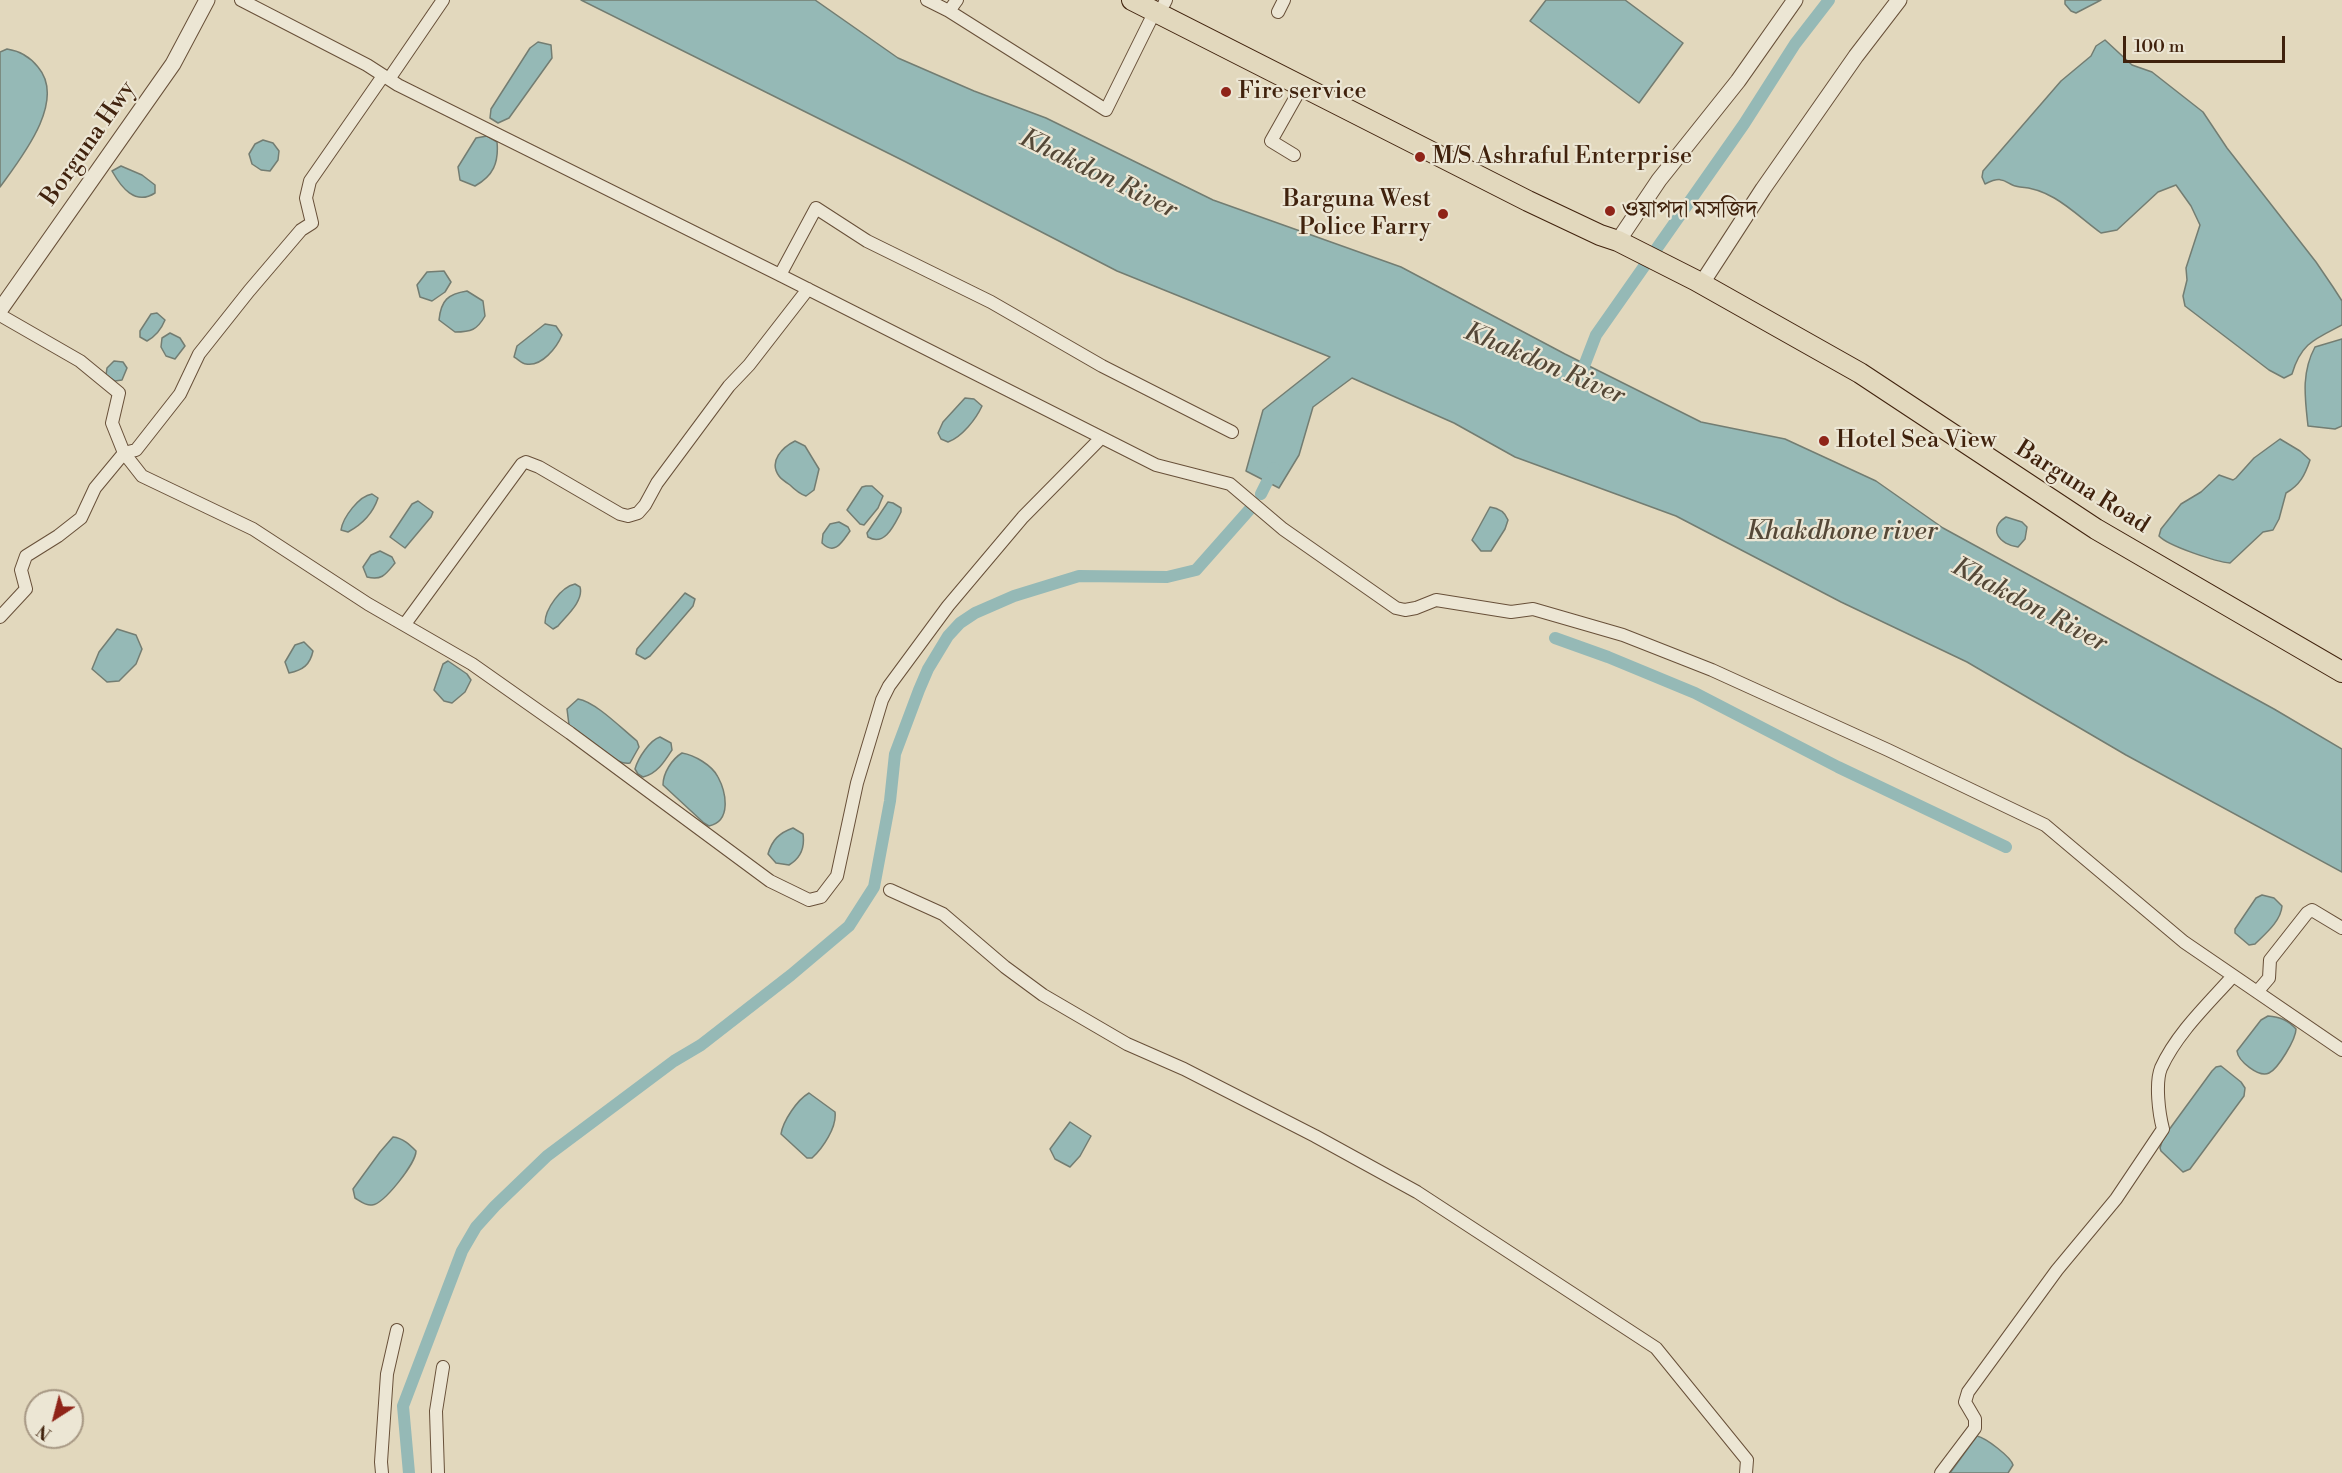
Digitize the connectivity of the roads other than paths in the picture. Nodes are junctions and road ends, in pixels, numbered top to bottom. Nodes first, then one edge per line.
1 (207, 0) edge
2 (241, 0) edge
3 (443, 0) edge
4 (927, 0) edge
5 (957, 0) edge
6 (1132, 0) edge
7 (1284, 0) edge
8 (1795, 0) edge
9 (1899, 0) edge
10 (1160, 4) edge
11 (949, 12) junction
12 (1278, 12) dead end
13 (386, 77) junction
14 (1302, 86) junction
15 (1294, 155) dead end
16 (1621, 243) junction
17 (780, 275) junction
18 (1698, 281) junction
19 (808, 289) junction
20 (0, 310) edge
21 (0, 315) edge
22 (1232, 432) dead end
23 (1101, 438) junction
24 (124, 453) junction
25 (0, 617) edge
26 (405, 624) junction
27 (2342, 672) edge
28 (890, 890) dead end
29 (2342, 928) edge
30 (2233, 976) junction
31 (2257, 992) junction
32 (2342, 1050) edge
33 (397, 1330) dead end
34 (443, 1367) dead end
35 (382, 1473) edge
36 (438, 1473) edge
37 (1746, 1473) edge
38 (1941, 1473) edge

1 - 20 street, Borguna Hwy
2 - 13 street
3 - 13 street
4 - 11 street
5 - 11 street
6 - 10 main road, Barguna Road
7 - 12 street
8 - 16 street
9 - 18 street
10 - 11 street
10 - 14 main road, Barguna Road
10 - 16 main road, Barguna Road
13 - 17 street
13 - 24 street
14 - 15 street
14 - 16 main road, Barguna Road
16 - 18 main road, Barguna Road
17 - 19 street
17 - 22 street
18 - 27 main road, Barguna Road
19 - 23 street
19 - 26 street
21 - 24 street
23 - 26 street
23 - 30 street
24 - 25 street
24 - 26 street
28 - 37 street
29 - 31 street
30 - 31 street
30 - 38 street
31 - 32 street
33 - 35 street
34 - 36 street

